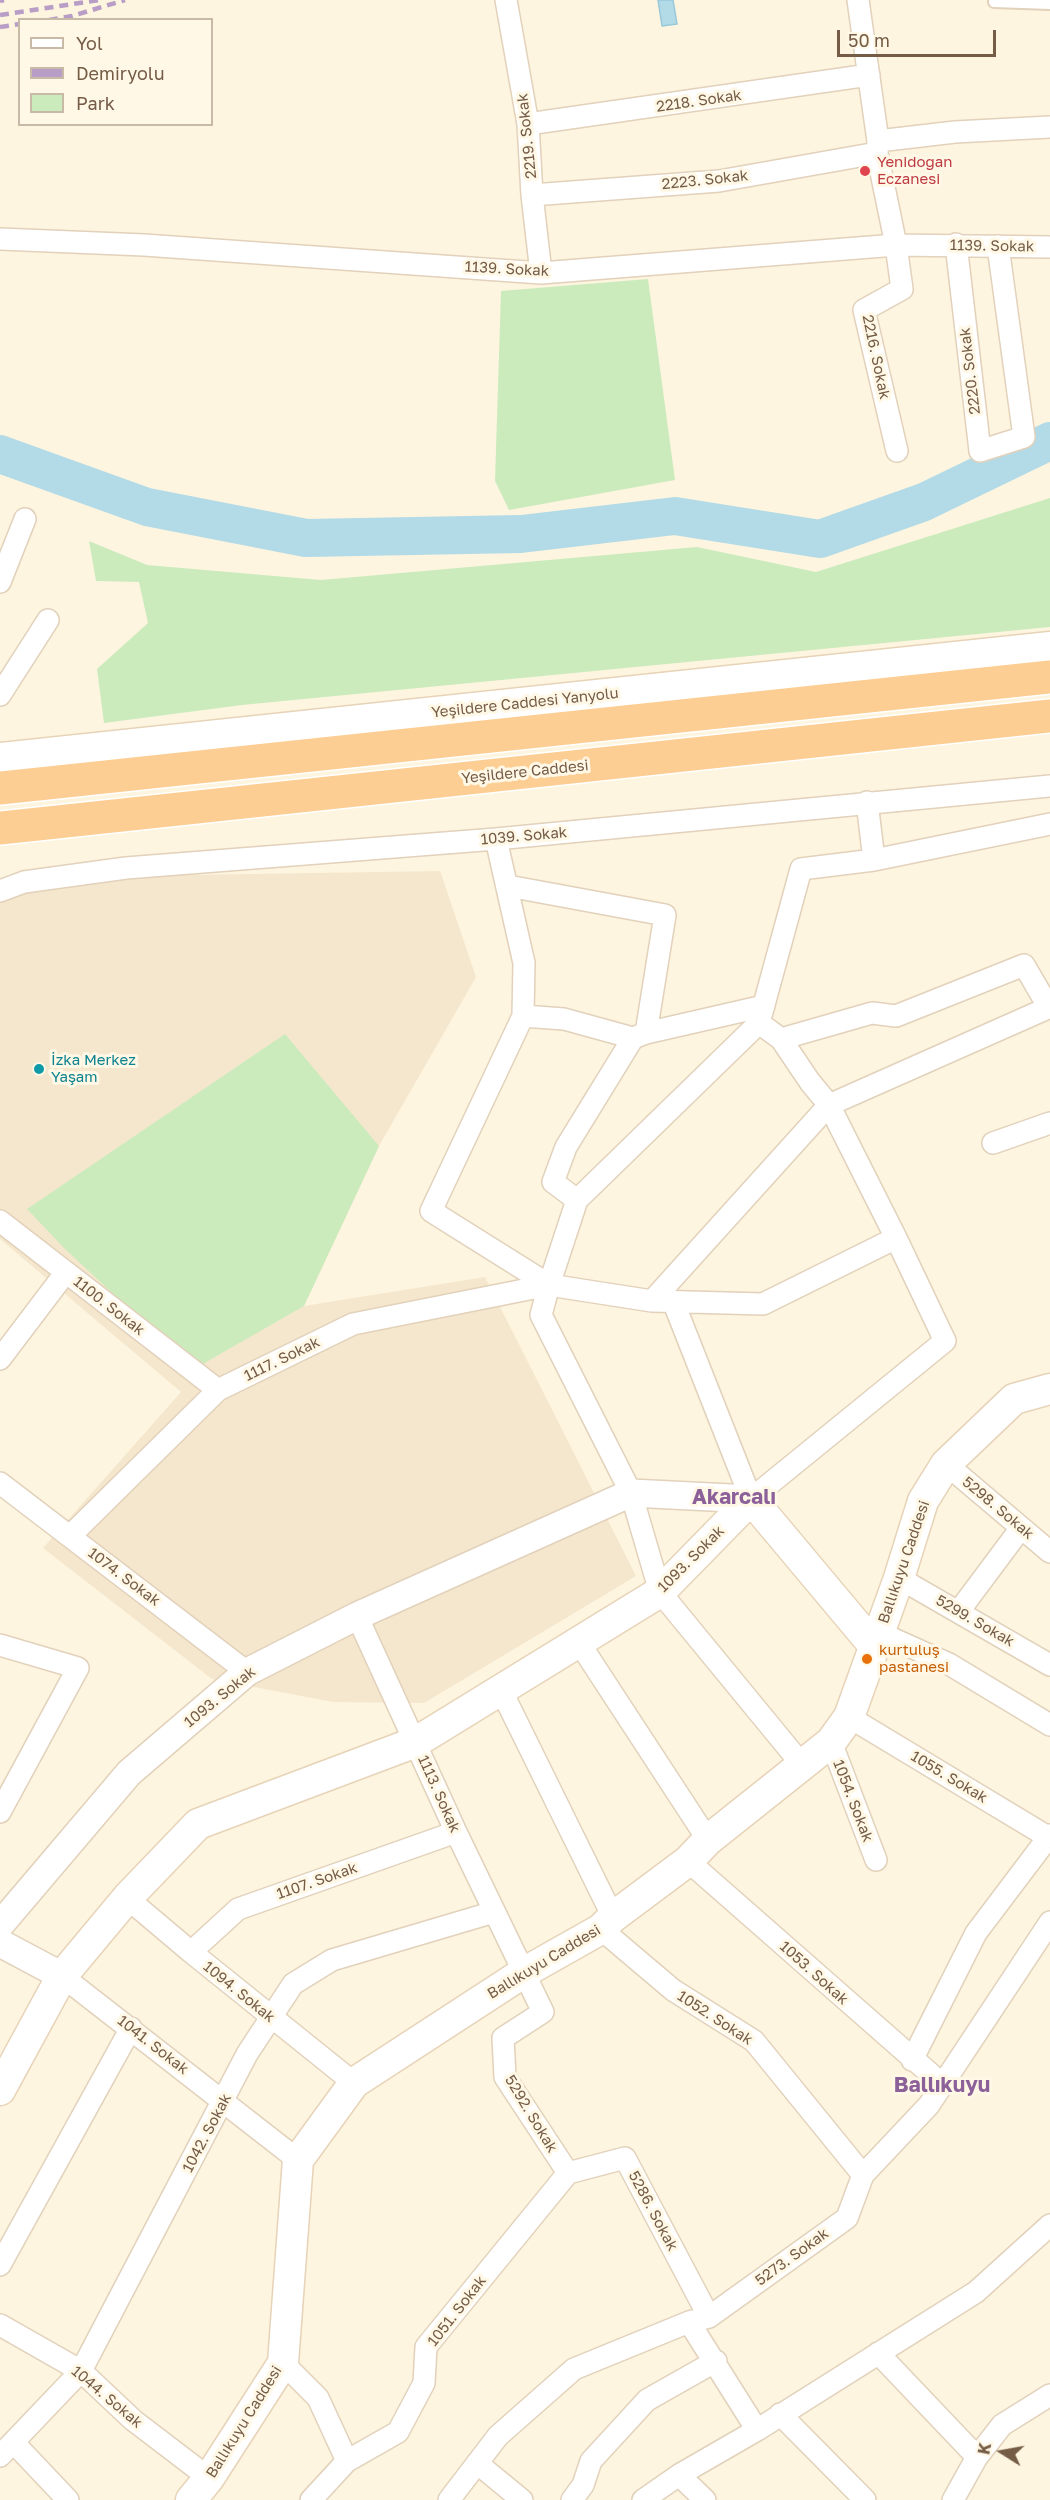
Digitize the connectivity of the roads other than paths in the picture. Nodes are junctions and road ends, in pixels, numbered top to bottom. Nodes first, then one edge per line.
1 (506, 0) edge
2 (858, 0) edge
3 (993, 2) dead end
4 (1050, 4) edge
5 (869, 75) junction
6 (528, 124) junction
7 (1050, 127) edge
8 (877, 147) junction
9 (532, 195) junction
10 (0, 239) edge
11 (956, 244) junction
12 (896, 245) junction
13 (998, 246) junction
14 (1050, 247) edge
15 (541, 273) junction
16 (897, 451) dead end
17 (25, 519) dead end
18 (0, 582) edge
19 (48, 620) dead end
20 (1050, 647) edge
21 (1050, 677) edge
22 (0, 695) edge
23 (1050, 716) edge
24 (6, 769) edge
25 (1050, 786) edge
26 (867, 802) junction
27 (1050, 824) edge
28 (0, 828) edge
29 (496, 839) junction
30 (874, 860) junction
31 (508, 886) junction
32 (0, 891) edge
33 (1049, 1007) edge
34 (761, 1014) junction
35 (522, 1016) junction
36 (639, 1035) junction
37 (782, 1039) junction
38 (829, 1105) junction
39 (1050, 1123) edge
40 (993, 1143) dead end
41 (577, 1200) junction
42 (0, 1221) edge
43 (896, 1238) junction
44 (66, 1272) junction
45 (549, 1285) junction
46 (652, 1301) junction
47 (673, 1301) junction
48 (0, 1359) edge
49 (1050, 1389) edge
50 (218, 1390) junction
51 (946, 1464) junction
52 (0, 1483) edge
53 (631, 1493) junction
54 (751, 1499) junction
55 (1021, 1528) junction
56 (70, 1536) junction
57 (1050, 1552) edge
58 (899, 1578) junction
59 (660, 1592) junction
60 (959, 1611) junction
61 (357, 1616) junction
62 (877, 1640) junction
63 (578, 1641) junction
64 (0, 1645) edge
65 (1050, 1665) edge
66 (247, 1672) junction
67 (501, 1690) junction
68 (849, 1717) junction
69 (1050, 1725) edge
70 (416, 1742) junction
71 (831, 1742) junction
72 (803, 1766) junction
73 (0, 1812) edge
74 (456, 1832) junction
75 (1049, 1836) edge
76 (698, 1851) junction
77 (876, 1860) dead end
78 (127, 1898) junction
79 (494, 1912) junction
80 (1050, 1922) edge
81 (607, 1923) junction
82 (0, 1925) edge
83 (0, 1943) edge
84 (191, 1952) junction
85 (523, 1972) junction
86 (62, 1976) junction
87 (271, 2017) junction
88 (131, 2028) junction
89 (912, 2060) junction
90 (354, 2083) junction
91 (942, 2084) junction
92 (0, 2090) edge
93 (224, 2101) junction
94 (298, 2160) junction
95 (568, 2173) junction
96 (863, 2175) junction
97 (1050, 2225) edge
98 (0, 2265) edge
99 (699, 2319) junction
100 (0, 2325) edge
101 (878, 2353) junction
102 (716, 2361) junction
103 (283, 2363) junction
104 (81, 2371) junction
105 (1050, 2395) edge
106 (780, 2414) junction
107 (757, 2430) junction
108 (7, 2449) edge
109 (977, 2457) junction
110 (347, 2461) junction
111 (477, 2463) junction
112 (679, 2475) junction
113 (200, 2489) edge
114 (68, 2500) edge
115 (311, 2500) edge
116 (449, 2500) edge
117 (522, 2500) edge
118 (572, 2500) edge
119 (643, 2500) edge
120 (705, 2500) edge
121 (865, 2500) edge
122 (953, 2500) edge

1 - 6 street, 2219. Sokak
2 - 5 street, 2216. Sokak
3 - 4 lane
5 - 6 street, 2218. Sokak
5 - 8 street, 2216. Sokak
6 - 9 street, 2219. Sokak
7 - 8 street, 2223. Sokak
8 - 9 street, 2223. Sokak
8 - 12 street, 2216. Sokak
9 - 15 street, 2219. Sokak
10 - 15 street, 1139. Sokak
11 - 12 street, 1139. Sokak
11 - 13 street, 1139. Sokak
11 - 13 street, 2220. Sokak
12 - 15 street, 1139. Sokak
12 - 16 street, 2216. Sokak
13 - 14 street, 1139. Sokak
17 - 18 street
19 - 22 street
20 - 24 main road, Yeşildere Caddesi Yanyolu
21 - 24 highway
23 - 28 highway, Yeşildere Caddesi
25 - 26 street, 1039. Sokak
26 - 29 street, 1039. Sokak
26 - 30 street
27 - 30 street
29 - 31 street
29 - 32 street, 1039. Sokak
30 - 34 street
31 - 35 street
31 - 36 street
33 - 37 street
33 - 38 street
34 - 36 street
34 - 37 street
34 - 41 street
35 - 36 street
35 - 45 street
36 - 41 street
37 - 38 street
38 - 43 street
38 - 46 street
39 - 40 street
41 - 45 street
42 - 44 street, 1100. Sokak
43 - 47 street
43 - 54 street
44 - 48 street
44 - 50 street, 1100. Sokak
45 - 46 street
45 - 50 street, 1117. Sokak
45 - 53 street
46 - 47 street
47 - 54 street
49 - 51 main road, Ballıkuyu Caddesi
50 - 56 street, 1117. Sokak
51 - 55 street, 5298. Sokak
51 - 58 main road, Ballıkuyu Caddesi
52 - 56 street, 1074. Sokak
53 - 54 street, 1093. Sokak
53 - 59 street
53 - 61 street, 1093. Sokak
54 - 59 main road, 1093. Sokak
54 - 62 main road
55 - 57 street, 5298. Sokak
55 - 60 street
56 - 66 street, 1074. Sokak
58 - 60 street, 5299. Sokak
58 - 62 main road, Ballıkuyu Caddesi
59 - 63 main road, 1093. Sokak
59 - 72 street
60 - 65 street, 5299. Sokak
61 - 66 street, 1093. Sokak
61 - 70 street, 1113. Sokak
62 - 68 main road, Ballıkuyu Caddesi
62 - 69 street
63 - 67 main road, 1093. Sokak
63 - 76 street, 1053. Sokak
64 - 73 street
66 - 82 street, 1093. Sokak
67 - 70 main road, 1093. Sokak
67 - 81 street
68 - 71 main road, Ballıkuyu Caddesi
68 - 75 street, 1055. Sokak
70 - 74 street, 1113. Sokak
70 - 78 main road, 1093. Sokak
71 - 72 main road, Ballıkuyu Caddesi
71 - 77 street, 1054. Sokak
72 - 76 main road, Ballıkuyu Caddesi
74 - 79 street, 1113. Sokak
74 - 84 street, 1107. Sokak
75 - 89 street
76 - 81 main road, Ballıkuyu Caddesi
76 - 89 street, 1053. Sokak
78 - 84 street, 1094. Sokak
78 - 86 main road, 1093. Sokak
79 - 85 street, 1113. Sokak
79 - 87 street, 1042. Sokak
80 - 91 street, 5273. Sokak
81 - 85 main road, Ballıkuyu Caddesi
81 - 96 street, 1052. Sokak
83 - 86 street, 1041. Sokak
84 - 87 street, 1094. Sokak
85 - 90 main road, Ballıkuyu Caddesi
85 - 95 street, 5292. Sokak
86 - 88 street, 1041. Sokak
86 - 92 main road, 1093. Sokak
87 - 90 street, 1094. Sokak
87 - 93 street, 1042. Sokak
88 - 93 street, 1041. Sokak
88 - 98 street
89 - 91 street, 1053. Sokak
90 - 94 main road, Ballıkuyu Caddesi
91 - 96 street, 5273. Sokak
93 - 94 street, 1041. Sokak
93 - 104 street, 1042. Sokak
94 - 103 main road, Ballıkuyu Caddesi
95 - 99 street, 5286. Sokak
95 - 110 street, 1051. Sokak
96 - 99 street, 5273. Sokak
97 - 101 street
99 - 102 street
99 - 111 street, 5273. Sokak
100 - 104 street, 1044. Sokak
101 - 106 street
101 - 109 street
102 - 107 street
102 - 118 street
103 - 110 street
103 - 113 main road, Ballıkuyu Caddesi
104 - 108 street, 1042. Sokak
104 - 113 street, 1044. Sokak
105 - 109 street
106 - 107 street
106 - 121 street
107 - 112 street
108 - 114 street
109 - 122 street
110 - 115 street, 1051. Sokak
111 - 116 street, 5273. Sokak
111 - 117 street
112 - 119 street
112 - 120 street

